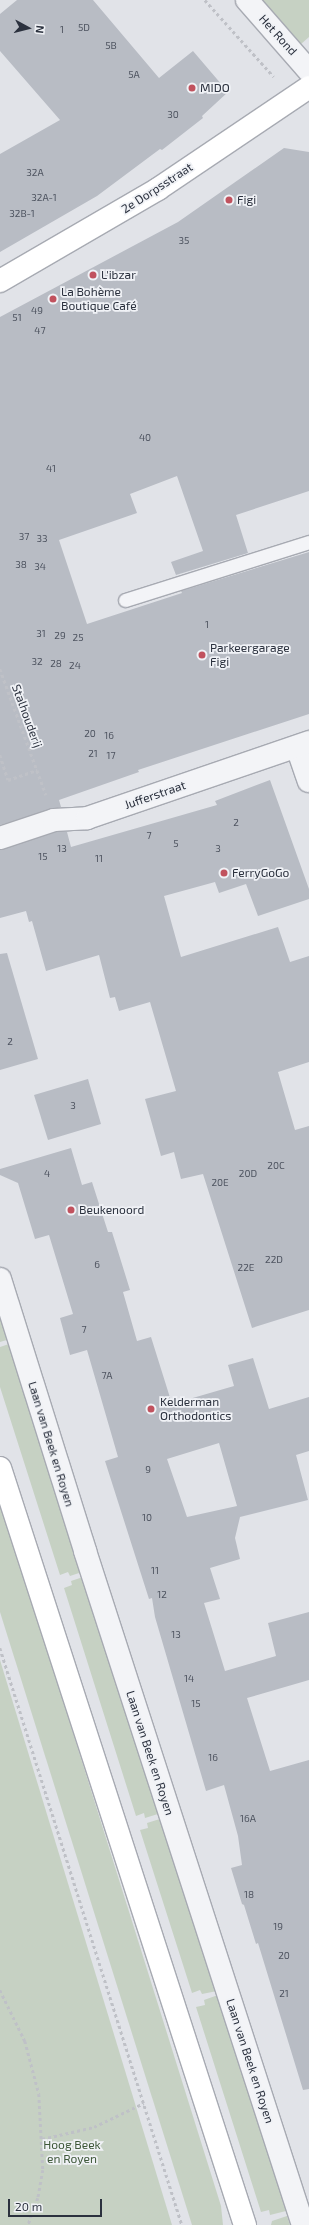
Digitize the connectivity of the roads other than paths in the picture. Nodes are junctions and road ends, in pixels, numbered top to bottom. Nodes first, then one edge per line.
1 (247, 0) edge
2 (309, 71) edge
3 (301, 93) edge
4 (0, 281) edge
5 (309, 542) edge
6 (125, 600) dead end
7 (303, 745) edge
8 (309, 781) edge
9 (0, 838) edge
10 (0, 1279) edge
11 (0, 1468) edge
12 (245, 2225) edge
13 (303, 2225) edge

1 - 2 street, Het Rond
3 - 4 main road, 2e Dorpsstraat
5 - 6 lane
7 - 8 street
7 - 9 street, Jufferstraat
10 - 13 street, Laan van Beek en Royen
11 - 12 main road

